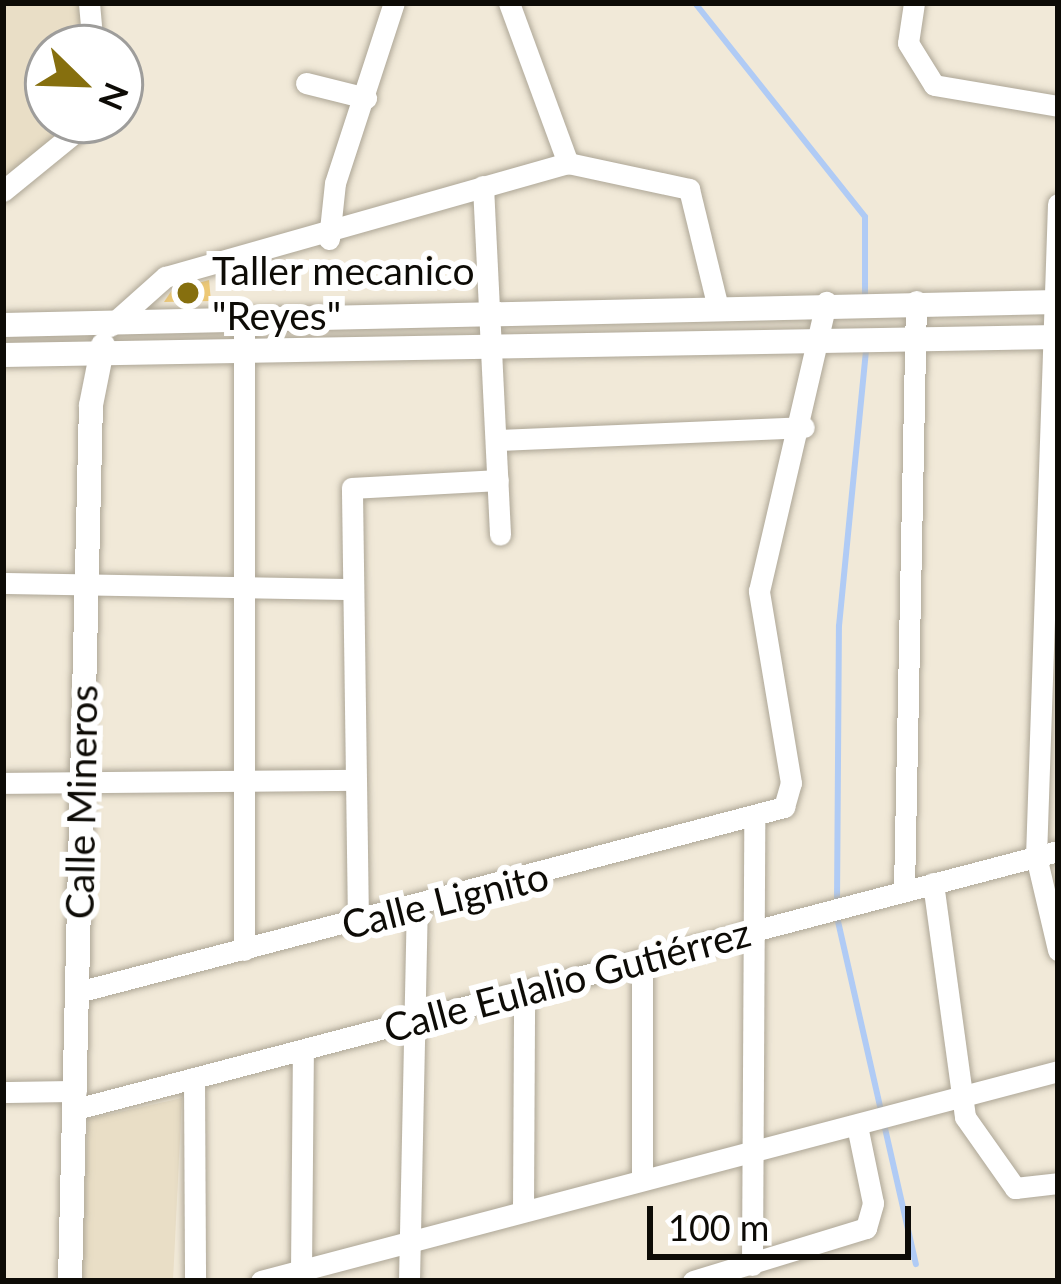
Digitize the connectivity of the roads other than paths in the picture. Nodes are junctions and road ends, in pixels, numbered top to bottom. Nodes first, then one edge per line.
1 (394, 3) edge
2 (509, 3) edge
3 (914, 3) edge
4 (306, 83) dead end
5 (366, 98) junction
6 (1058, 106) edge
7 (61, 144) edge
8 (568, 163) junction
9 (483, 186) junction
10 (3, 191) edge
11 (1058, 204) edge
12 (329, 239) junction
13 (916, 301) junction
14 (826, 302) junction
15 (1055, 302) edge
16 (717, 304) junction
17 (492, 311) junction
18 (244, 322) junction
19 (3, 325) edge
20 (110, 326) junction
21 (821, 337) junction
22 (1055, 337) edge
23 (916, 338) junction
24 (493, 346) junction
25 (3, 355) edge
26 (244, 355) junction
27 (99, 356) junction
28 (805, 427) junction
29 (497, 440) junction
30 (499, 480) junction
31 (500, 535) dead end
32 (3, 583) edge
33 (86, 584) junction
34 (242, 588) junction
35 (349, 590) junction
36 (1048, 739) edge
37 (352, 780) junction
38 (81, 782) junction
39 (243, 782) junction
40 (3, 783) edge
41 (754, 822) junction
42 (1047, 853) edge
43 (933, 883) junction
44 (904, 889) junction
45 (417, 908) junction
46 (358, 922) junction
47 (755, 929) junction
48 (244, 950) junction
49 (1058, 950) edge
50 (641, 959) junction
51 (78, 992) junction
52 (524, 992) junction
53 (416, 1020) junction
54 (303, 1051) junction
55 (1058, 1071) edge
56 (194, 1078) junction
57 (3, 1092) edge
58 (76, 1100) junction
59 (962, 1100) junction
60 (857, 1126) junction
61 (752, 1148) junction
62 (641, 1178) junction
63 (1058, 1183) edge
64 (523, 1210) junction
65 (410, 1241) junction
66 (752, 1265) junction
67 (301, 1271) junction
68 (70, 1281) edge
69 (195, 1281) edge
70 (261, 1281) edge
71 (409, 1281) edge
72 (694, 1281) edge

1 - 5 street
2 - 8 street
3 - 6 street
4 - 5 street
5 - 12 street
7 - 10 street
8 - 9 street
8 - 16 street
9 - 12 street
9 - 17 street
11 - 15 street
12 - 20 street
13 - 14 street
13 - 15 street
13 - 23 street
14 - 16 street
14 - 21 street
15 - 22 street
16 - 17 street
17 - 18 street
17 - 24 street
18 - 20 street
18 - 26 street
19 - 20 street
20 - 27 street, Calle Mineros
21 - 23 street
21 - 24 street
21 - 28 street
22 - 23 street
22 - 36 street
23 - 44 street
24 - 26 street
24 - 29 street
25 - 27 street
26 - 27 street
26 - 34 street
27 - 33 street, Calle Mineros
28 - 29 street
28 - 41 street
29 - 30 street
30 - 31 street
30 - 35 street
32 - 33 street
33 - 34 street
33 - 38 street, Calle Mineros
34 - 35 street
34 - 39 street
35 - 37 street
36 - 42 street
37 - 39 street
37 - 46 street
38 - 39 street
38 - 40 street
38 - 51 street, Calle Mineros
39 - 48 street
41 - 45 street, Calle Lignito
41 - 47 street
42 - 43 street, Calle Eulalio Gutiérrez
42 - 49 street
43 - 44 street, Calle Eulalio Gutiérrez
43 - 59 street
44 - 47 street, Calle Eulalio Gutiérrez
45 - 46 street, Calle Lignito
45 - 53 street
46 - 48 street, Calle Lignito
47 - 50 street, Calle Eulalio Gutiérrez
47 - 61 street
48 - 51 street, Calle Lignito
50 - 52 street, Calle Eulalio Gutiérrez
50 - 62 street
51 - 58 street, Calle Mineros
52 - 53 street, Calle Eulalio Gutiérrez
52 - 64 street
53 - 54 street, Calle Eulalio Gutiérrez
53 - 65 street
54 - 56 street, Calle Eulalio Gutiérrez
54 - 67 street
55 - 59 street
56 - 58 street, Calle Eulalio Gutiérrez
56 - 69 street
57 - 58 street, Calle Eulalio Gutiérrez
58 - 68 street, Calle Mineros
59 - 60 street
59 - 63 street
60 - 61 street
60 - 66 street
61 - 62 street
61 - 66 street
62 - 64 street
64 - 65 street
65 - 67 street
65 - 71 street
66 - 72 street
67 - 70 street

